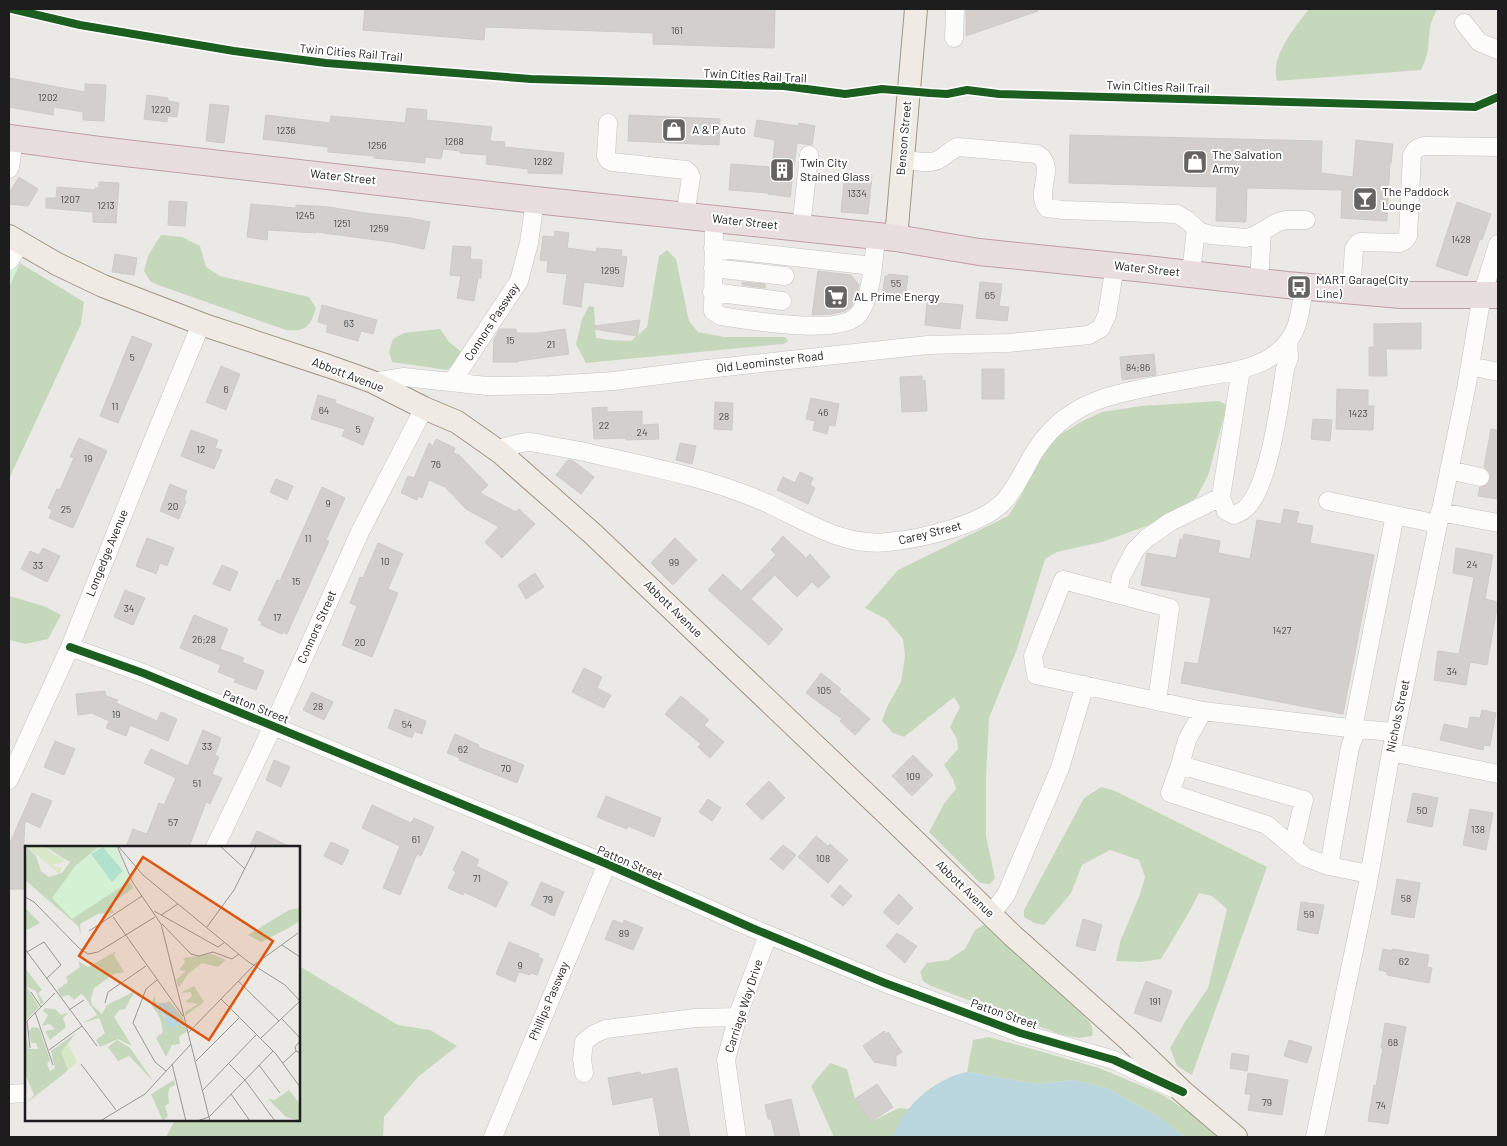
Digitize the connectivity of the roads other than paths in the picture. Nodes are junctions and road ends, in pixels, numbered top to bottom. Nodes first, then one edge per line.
1 (916, 9) edge
2 (956, 9) edge
3 (1464, 23) dead end
4 (954, 38) dead end
5 (1498, 50) edge
6 (608, 123) dead end
7 (11, 138) edge
8 (1498, 147) edge
9 (809, 155) dead end
10 (902, 159) junction
11 (9, 169) edge
12 (535, 200) junction
13 (684, 216) junction
14 (714, 219) junction
15 (1306, 220) dead end
16 (801, 228) junction
17 (1196, 228) junction
18 (1262, 231) junction
19 (886, 237) junction
20 (1498, 244) edge
21 (13, 247) edge
22 (713, 248) junction
23 (787, 257) junction
24 (873, 266) junction
25 (1115, 266) junction
26 (713, 268) junction
27 (1191, 274) junction
28 (785, 276) junction
29 (1259, 282) junction
30 (1304, 286) junction
31 (1351, 291) junction
32 (712, 292) junction
33 (1490, 295) edge
34 (782, 301) junction
35 (201, 324) junction
36 (779, 324) junction
37 (1288, 342) junction
38 (1470, 366) junction
39 (1241, 369) junction
40 (1498, 372) edge
41 (373, 382) junction
42 (452, 382) junction
43 (424, 408) junction
44 (496, 450) junction
45 (1449, 470) junction
46 (1480, 478) dead end
47 (1221, 497) junction
48 (1328, 501) dead end
49 (1395, 515) junction
50 (1439, 518) junction
51 (1498, 523) edge
52 (1118, 594) junction
53 (70, 648) junction
54 (1085, 685) junction
55 (1157, 701) junction
56 (1203, 712) junction
57 (273, 726) junction
58 (1355, 728) junction
59 (1395, 732) junction
60 (1391, 752) junction
61 (1180, 765) junction
62 (1498, 774) edge
63 (9, 780) edge
64 (215, 846) edge
65 (1294, 846) junction
66 (607, 864) junction
67 (1329, 866) junction
68 (1369, 874) junction
69 (991, 914) junction
70 (768, 934) junction
71 (738, 1017) junction
72 (584, 1073) dead end
73 (1183, 1092) junction
74 (25, 1093) edge
75 (9, 1094) edge
76 (493, 1137) edge
77 (737, 1137) edge
78 (1236, 1137) edge
79 (1315, 1137) edge

1 - 10 main road, Benson Street
2 - 4 street
3 - 5 street
6 - 13 street
7 - 11 street
7 - 12 highway, Water Street
8 - 31 street
9 - 16 street
10 - 17 street
10 - 19 main road, Benson Street
12 - 13 highway, Water Street
12 - 42 street, Connors Passway
13 - 14 highway, Water Street
14 - 16 highway, Water Street
14 - 22 street
15 - 18 street
16 - 19 highway, Water Street
17 - 18 street
17 - 27 street
18 - 29 street
19 - 24 street
19 - 25 highway, Water Street
20 - 33 street, Nichols Street
21 - 35 main road, Abbott Avenue
22 - 23 street
22 - 26 street
23 - 24 street
23 - 28 street
24 - 36 street
25 - 27 highway, Water Street
25 - 42 street, Old Leominster Road
26 - 28 street
26 - 32 street
27 - 29 highway, Water Street
28 - 34 street
29 - 30 highway, Water Street
30 - 31 highway, Water Street
30 - 37 street, Carey Street
31 - 33 highway, Water Street
32 - 34 street
32 - 36 street
33 - 38 street, Nichols Street
34 - 36 street
35 - 41 main road, Abbott Avenue
35 - 53 street, Longedge Avenue
37 - 39 street, Carey Street
37 - 47 street
38 - 40 street
38 - 45 street, Nichols Street
39 - 44 street, Carey Street
39 - 47 street
41 - 42 street, Old Leominster Road
41 - 43 main road, Abbott Avenue
43 - 44 main road, Abbott Avenue
43 - 57 street, Connors Street
44 - 69 main road, Abbott Avenue
45 - 46 street
45 - 50 street, Nichols Street
47 - 52 street
48 - 49 street
49 - 50 street
49 - 58 street
50 - 51 street
50 - 59 street, Nichols Street
52 - 54 street
52 - 55 street
53 - 57 street, Patton Street
53 - 63 street, Longedge Avenue
54 - 55 street
54 - 69 street
55 - 56 street
56 - 58 street
56 - 61 street
57 - 64 street, Connors Street
57 - 66 street, Patton Street
58 - 59 street
58 - 67 street
59 - 60 street, Nichols Street
60 - 62 street
60 - 68 street, Nichols Street
61 - 65 street
61 - 65 street
65 - 67 street
66 - 70 street, Patton Street
66 - 76 street, Phillips Passway
67 - 68 street
68 - 79 street, Nichols Street
69 - 73 main road, Abbott Avenue
70 - 71 street, Carriage Way Drive
70 - 73 street, Patton Street
71 - 72 street
71 - 77 street, Carriage Way Drive
73 - 78 main road, Abbott Avenue
74 - 75 street

